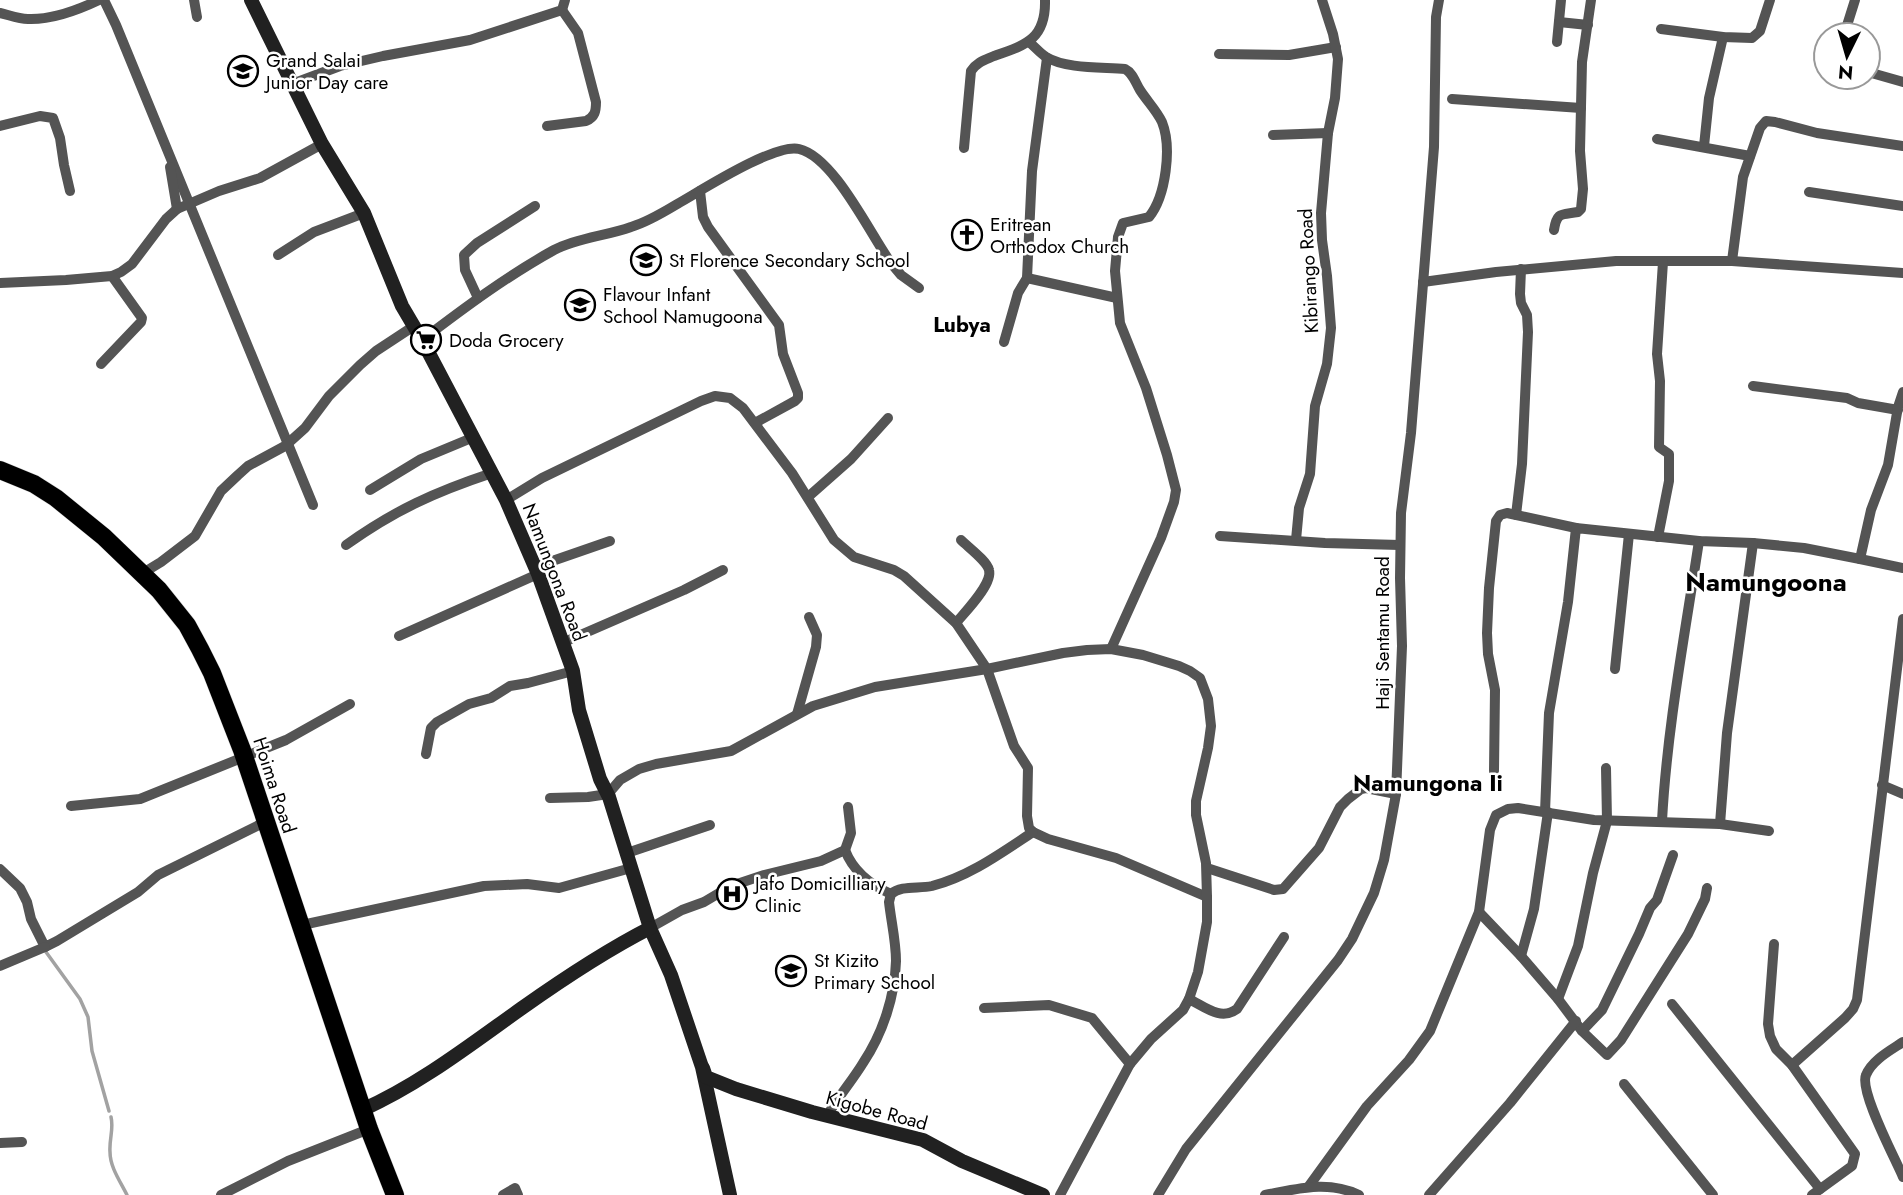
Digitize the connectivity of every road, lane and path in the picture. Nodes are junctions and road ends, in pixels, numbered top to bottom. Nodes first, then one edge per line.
1 (102, 0) edge
2 (194, 0) edge
3 (251, 0) edge
4 (1045, 0) edge
5 (1322, 0) edge
6 (1439, 0) edge
7 (1560, 0) edge
8 (1591, 0) edge
9 (1770, 0) edge
10 (1855, 0) edge
11 (563, 5) edge
12 (0, 13) edge
13 (198, 17) dead end
14 (1848, 21) edge
15 (1559, 22) junction
16 (1588, 24) junction
17 (1661, 29) dead end
18 (1723, 37) junction
19 (1029, 42) junction
20 (1557, 42) dead end
21 (1336, 47) junction
22 (1219, 54) dead end
23 (1047, 58) junction
24 (1882, 76) edge
25 (1903, 82) edge
26 (292, 84) junction
27 (1452, 99) dead end
28 (1581, 108) junction
29 (0, 126) edge
30 (547, 127) dead end
31 (1328, 133) junction
32 (1273, 135) dead end
33 (1657, 139) dead end
34 (322, 144) junction
35 (1704, 146) junction
36 (1903, 146) edge
37 (964, 148) dead end
38 (1750, 156) junction
39 (170, 164) dead end
40 (70, 191) dead end
41 (700, 191) junction
42 (1810, 192) dead end
43 (535, 206) dead end
44 (1903, 206) edge
45 (177, 209) junction
46 (363, 213) junction
47 (1555, 230) dead end
48 (278, 255) dead end
49 (1732, 261) junction
50 (1663, 262) junction
51 (1521, 269) junction
52 (1903, 273) edge
53 (112, 276) junction
54 (1027, 278) junction
55 (1423, 282) junction
56 (0, 283) edge
57 (919, 288) dead end
58 (478, 298) junction
59 (1117, 299) junction
60 (414, 326) junction
61 (422, 340) junction
62 (1004, 342) dead end
63 (101, 365) dead end
64 (1753, 386) dead end
65 (1903, 392) edge
66 (1898, 410) junction
67 (888, 418) dead end
68 (755, 423) junction
69 (474, 437) junction
70 (0, 470) edge
71 (492, 473) junction
72 (370, 491) dead end
73 (808, 497) junction
74 (506, 500) junction
75 (313, 505) dead end
76 (1516, 515) junction
77 (1576, 528) junction
78 (1629, 534) junction
79 (1220, 536) dead end
80 (1658, 537) junction
81 (961, 540) dead end
82 (1296, 540) junction
83 (610, 541) dead end
84 (1699, 541) junction
85 (1753, 542) junction
86 (346, 545) dead end
87 (1400, 545) junction
88 (1860, 559) junction
89 (1903, 568) edge
90 (537, 570) junction
91 (723, 570) dead end
92 (143, 573) junction
93 (809, 617) dead end
94 (1903, 619) edge
95 (956, 623) junction
96 (399, 636) dead end
97 (562, 643) junction
98 (1111, 649) junction
99 (987, 669) junction
100 (1615, 669) dead end
101 (573, 671) junction
102 (350, 704) dead end
103 (797, 715) junction
104 (426, 754) dead end
105 (245, 758) junction
106 (1606, 768) dead end
107 (1494, 771) dead end
108 (1882, 785) junction
109 (608, 794) junction
110 (1396, 794) junction
111 (1903, 794) edge
112 (550, 798) dead end
113 (71, 806) dead end
114 (849, 807) dead end
115 (1547, 812) junction
116 (1607, 821) junction
117 (1662, 821) junction
118 (265, 822) junction
119 (1720, 824) junction
120 (709, 825) dead end
121 (1769, 831) dead end
122 (1033, 832) junction
123 (845, 850) junction
124 (626, 853) junction
125 (1673, 855) dead end
126 (1207, 867) junction
127 (631, 868) junction
128 (0, 869) edge
129 (1707, 888) dead end
130 (891, 894) junction
131 (1208, 897) junction
132 (1479, 912) junction
133 (302, 925) junction
134 (650, 929) junction
135 (1284, 937) dead end
136 (1774, 944) dead end
137 (45, 947) junction
138 (1521, 956) junction
139 (0, 966) edge
140 (1189, 999) junction
141 (1558, 999) junction
142 (1672, 1004) dead end
143 (984, 1008) dead end
144 (1579, 1026) junction
145 (1903, 1042) edge
146 (1129, 1064) junction
147 (1792, 1065) junction
148 (702, 1067) junction
149 (1624, 1084) dead end
150 (362, 1110) junction
151 (827, 1116) junction
152 (369, 1129) junction
153 (22, 1142) dead end
154 (0, 1143) edge
155 (1903, 1177) edge
156 (1310, 1186) junction
157 (1816, 1192) edge
158 (221, 1195) edge
159 (396, 1195) edge
160 (503, 1195) edge
161 (518, 1195) edge
162 (730, 1195) edge
163 (1043, 1195) edge
164 (1060, 1195) edge
165 (1158, 1195) edge
166 (1265, 1195) edge
167 (1359, 1195) edge
168 (1429, 1195) edge
169 (1713, 1195) edge

1 - 12 street
1 - 75 street
2 - 13 street
3 - 26 street, Namungona Road
4 - 19 street
5 - 21 street, Kibirango Road
6 - 55 street, Haji Sentamu Road
7 - 15 street
8 - 16 street
9 - 18 street
10 - 14 street
11 - 26 street
11 - 30 street
15 - 16 street
15 - 20 street
16 - 28 street
17 - 18 street
18 - 35 street
19 - 23 street
19 - 37 street
21 - 22 street
21 - 31 street, Kibirango Road
23 - 54 street
23 - 59 street
24 - 25 street
26 - 34 street, Namungona Road
27 - 28 street
28 - 47 street
29 - 40 street
31 - 32 street
31 - 82 street, Kibirango Road
33 - 35 street
34 - 45 street
34 - 46 street, Namungona Road
35 - 38 street
36 - 38 street
38 - 49 street
39 - 45 street
41 - 57 street
41 - 58 street
41 - 68 street
42 - 44 street
43 - 58 street
45 - 53 street
46 - 48 street
46 - 60 street, Namungona Road
49 - 50 street
49 - 52 street
50 - 51 street
50 - 80 street
51 - 55 street
51 - 76 street
53 - 56 street
53 - 63 street
54 - 59 street
54 - 62 street
55 - 87 street, Haji Sentamu Road
58 - 61 street
59 - 98 street
60 - 61 street, Namungona Road
60 - 92 street
61 - 69 street, Namungona Road
64 - 66 street
65 - 66 street
66 - 88 street
67 - 73 street
68 - 73 street
68 - 74 street
69 - 71 street, Namungona Road
69 - 72 street
70 - 92 main road, Hoima Road
71 - 74 street, Namungona Road
71 - 86 street
73 - 95 street
74 - 90 street, Namungona Road
76 - 77 street
76 - 107 street
77 - 78 street
77 - 115 street
78 - 80 street
78 - 100 street
79 - 82 street
80 - 84 street
81 - 95 street
82 - 87 street
83 - 90 street
84 - 85 street
84 - 117 street
85 - 88 street
85 - 119 street
87 - 110 street, Haji Sentamu Road
88 - 89 street
90 - 96 street
90 - 97 street, Namungona Road
91 - 97 street
92 - 105 main road, Hoima Road
93 - 103 street
94 - 108 street
95 - 99 street
97 - 101 street, Namungona Road
98 - 99 street
98 - 126 street
99 - 103 street
99 - 122 street
101 - 104 street
101 - 109 street, Namungona Road
102 - 105 street
103 - 109 street
105 - 113 street
105 - 118 main road, Hoima Road
106 - 116 street
108 - 111 street
108 - 147 street
109 - 112 street
109 - 124 street, Namungona Road
110 - 126 street
110 - 165 street, Haji Sentamu Road
114 - 123 street
115 - 116 street
115 - 132 street
115 - 138 street
116 - 117 street
116 - 141 street
117 - 119 street
118 - 133 main road, Hoima Road
118 - 137 street
119 - 121 street
120 - 124 street
122 - 130 street
122 - 131 street
123 - 130 street
123 - 134 street
124 - 127 street, Namungona Road
125 - 144 street
126 - 131 street
127 - 133 street
127 - 134 street, Namungona Road
128 - 137 street
129 - 144 street
130 - 151 street
131 - 140 street
132 - 138 street
132 - 156 street
133 - 150 main road, Hoima Road
134 - 148 street, Namungona Road
134 - 150 street
135 - 140 street
136 - 147 street
137 - 139 street
138 - 141 street
140 - 146 street
141 - 144 street
142 - 157 street
143 - 146 street
144 - 168 street
145 - 155 street
146 - 164 street
147 - 157 street
148 - 151 street, Kigobe Road
148 - 162 street, Namungona Road
149 - 169 street
150 - 152 main road, Hoima Road
151 - 163 street, Kigobe Road
152 - 158 street
152 - 159 main road, Hoima Road
153 - 154 street
156 - 166 street
156 - 167 street
160 - 161 street

